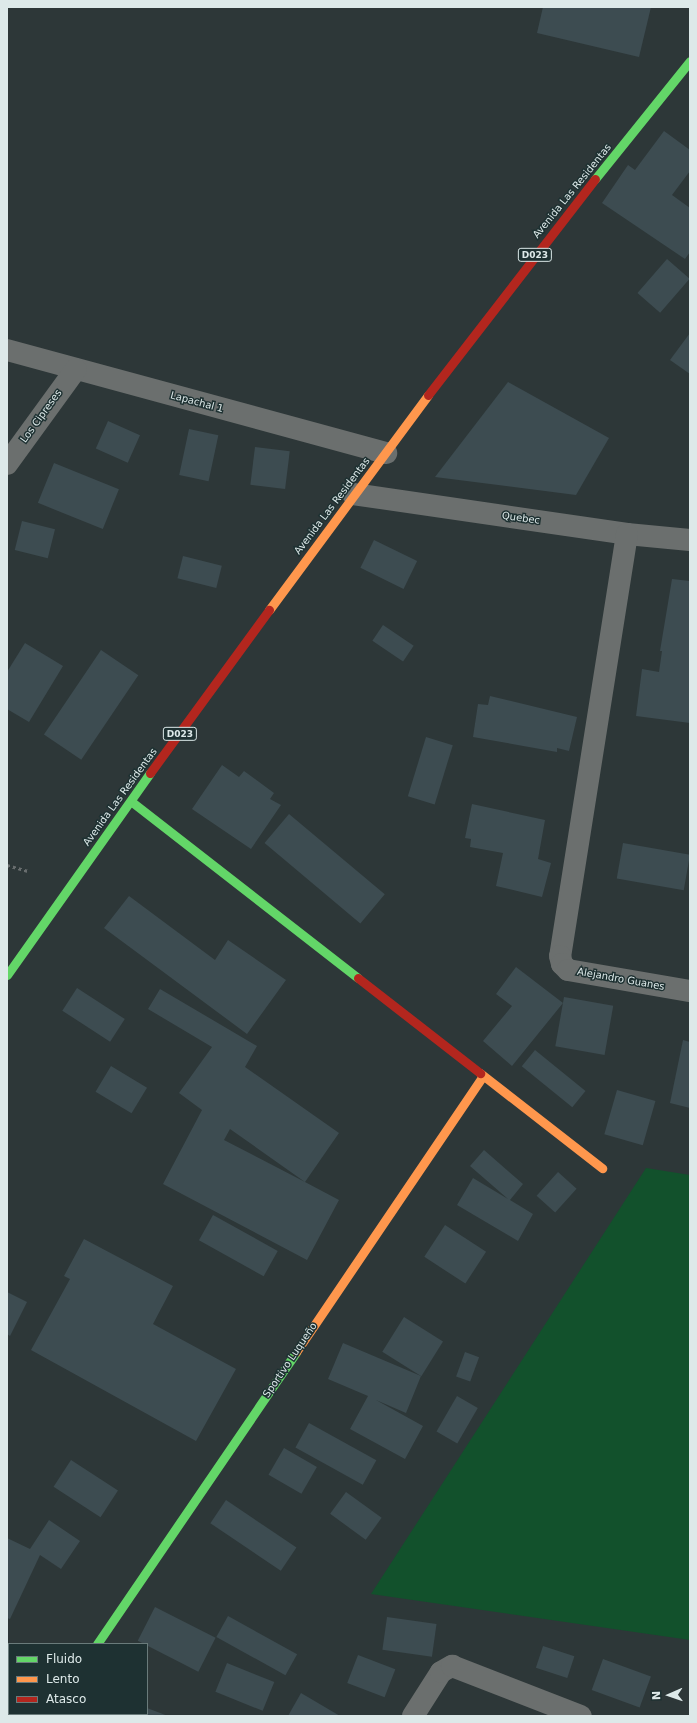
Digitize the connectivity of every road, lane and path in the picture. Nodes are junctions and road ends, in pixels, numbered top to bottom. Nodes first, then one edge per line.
1 (690, 61) edge
2 (7, 350) edge
3 (76, 369) junction
4 (386, 453) junction
5 (7, 464) edge
6 (353, 494) junction
7 (627, 534) junction
8 (690, 540) edge
9 (132, 802) junction
10 (7, 864) edge
11 (28, 871) dead end
12 (7, 976) edge
13 (690, 991) edge
14 (483, 1076) junction
15 (602, 1168) dead end
16 (98, 1643) edge
17 (413, 1716) edge
18 (581, 1716) edge

1 - 4 street, Avenida Las Residentas / D023
2 - 3 street, Lapachal 1
3 - 4 street, Lapachal 1
3 - 5 street, Los Cipreses
4 - 6 street, Avenida Las Residentas / D023
6 - 7 street, Quebec
6 - 9 street, Avenida Las Residentas / D023
7 - 8 street, Quebec
7 - 13 street, Alejandro Guanes
9 - 12 street, Avenida Las Residentas / D023
9 - 14 street
10 - 11 path
14 - 15 street
14 - 16 street, Sportivo Luqueño
17 - 18 street

